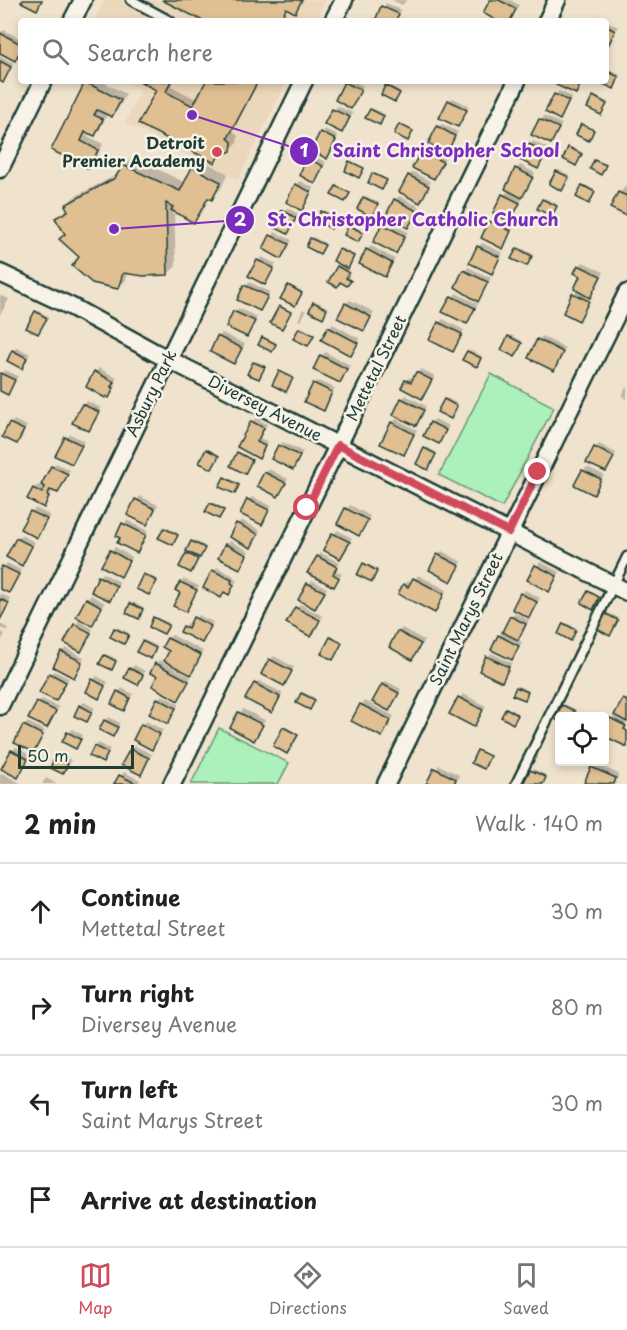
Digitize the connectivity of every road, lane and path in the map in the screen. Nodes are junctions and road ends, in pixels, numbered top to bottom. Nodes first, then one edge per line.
1 (83, 0) edge
2 (131, 0) edge
3 (344, 0) edge
4 (557, 0) edge
5 (74, 18) edge
6 (164, 18) edge
7 (335, 18) edge
8 (548, 18) edge
9 (42, 84) edge
10 (303, 84) edge
11 (516, 84) edge
12 (0, 169) edge
13 (0, 273) edge
14 (627, 293) edge
15 (168, 359) junction
16 (338, 445) junction
17 (509, 532) junction
18 (627, 557) edge
19 (620, 589) edge
20 (0, 706) edge
21 (172, 784) edge
22 (386, 784) edge
23 (516, 784) edge

1 - 5 street
2 - 6 lane
3 - 7 street
4 - 8 street
9 - 12 street
10 - 15 street, Asbury Park
11 - 16 street, Mettetal Street
13 - 15 street, Diversey Avenue
14 - 17 street, Saint Marys Street
15 - 16 street, Diversey Avenue
15 - 20 street, Asbury Park
16 - 17 street, Diversey Avenue
16 - 21 street, Mettetal Street
17 - 19 street, Diversey Avenue
17 - 22 street, Saint Marys Street
18 - 19 lane
19 - 23 lane

